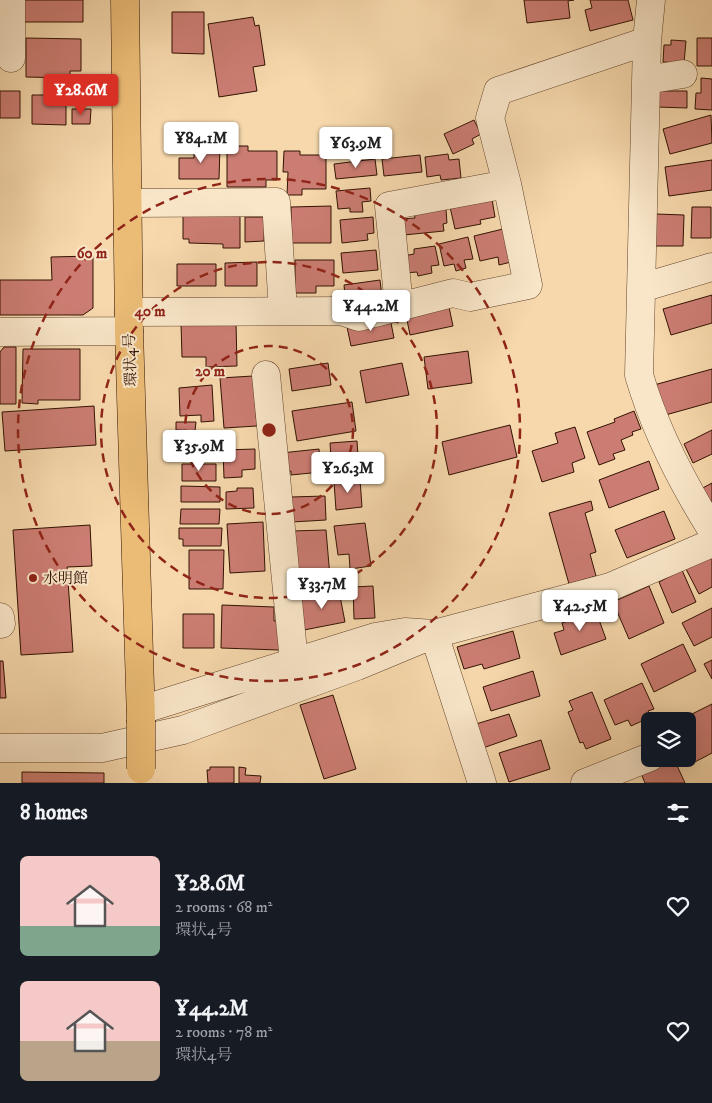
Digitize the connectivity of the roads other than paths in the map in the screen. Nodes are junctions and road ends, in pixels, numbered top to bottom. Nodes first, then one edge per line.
1 (11, 0) edge
2 (125, 0) edge
3 (651, 0) edge
4 (647, 41) junction
5 (11, 58) dead end
6 (683, 74) dead end
7 (646, 80) junction
8 (507, 184) junction
9 (128, 203) junction
10 (712, 267) edge
11 (641, 288) junction
12 (399, 306) junction
13 (283, 310) junction
14 (129, 321) junction
15 (0, 332) edge
16 (266, 375) dead end
17 (712, 530) edge
18 (712, 543) edge
19 (0, 617) edge
20 (1, 624) edge
21 (434, 634) junction
22 (294, 662) junction
23 (141, 715) junction
24 (0, 748) edge
25 (641, 761) edge
26 (141, 776) edge
27 (482, 783) edge
28 (585, 783) edge

1 - 5 street
2 - 9 main road, 環状4号
3 - 4 street
4 - 7 street
4 - 8 street
6 - 7 street
7 - 11 street
8 - 12 street
8 - 12 street
9 - 13 street
9 - 14 main road, 環状4号
10 - 11 street
11 - 17 street
12 - 13 street
13 - 14 street
14 - 15 street
14 - 23 main road, 環状4号
16 - 22 street
18 - 21 street
19 - 20 street
21 - 22 street
21 - 24 street
21 - 27 street
22 - 23 street
23 - 26 main road, 環状4号, bridge
25 - 28 street

